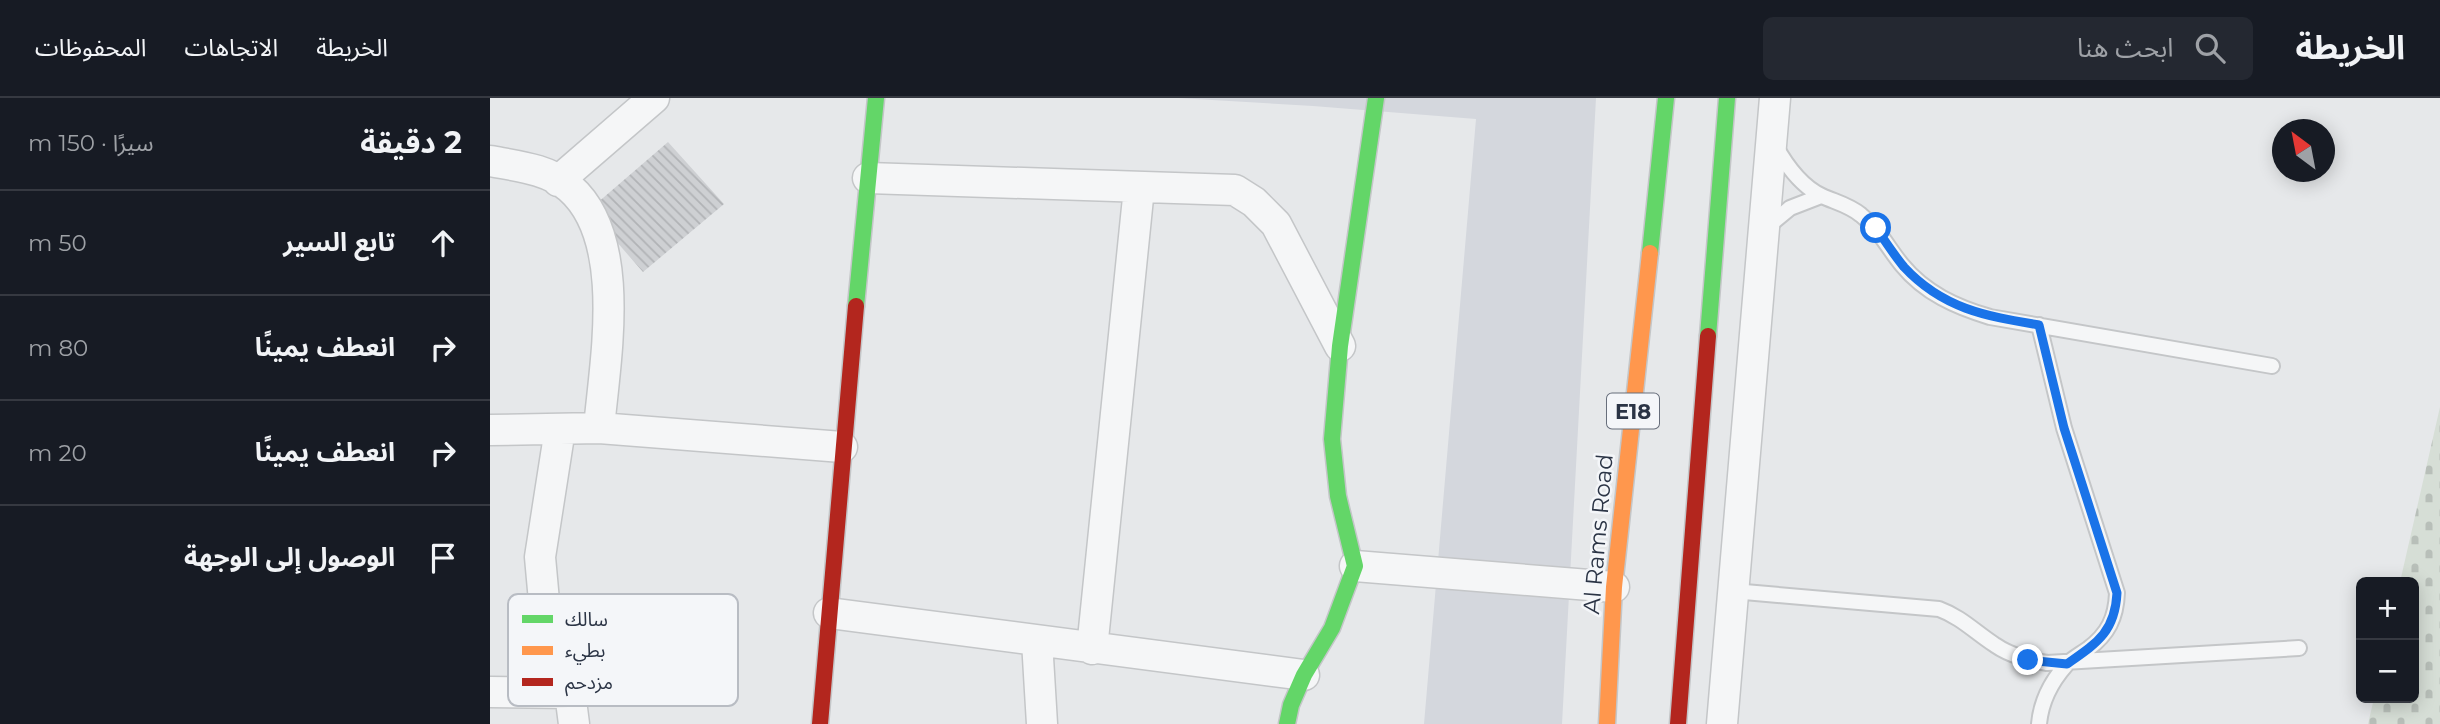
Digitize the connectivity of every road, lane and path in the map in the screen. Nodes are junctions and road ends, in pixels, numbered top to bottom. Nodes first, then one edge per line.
1 (654, 98) edge
2 (876, 98) edge
3 (1376, 98) edge
4 (1666, 98) edge
5 (1727, 98) edge
6 (1775, 98) edge
7 (1772, 138) junction
8 (490, 161) edge
9 (868, 178) junction
10 (558, 181) junction
11 (1139, 188) junction
12 (1821, 196) junction
13 (1764, 230) junction
14 (2039, 325) junction
15 (1340, 346) junction
16 (2272, 366) dead end
17 (599, 428) junction
18 (560, 429) junction
19 (490, 430) edge
20 (842, 447) junction
21 (1355, 566) junction
22 (1614, 587) junction
23 (1733, 591) junction
24 (543, 594) edge
25 (829, 613) junction
26 (1037, 641) junction
27 (2299, 648) dead end
28 (1092, 649) junction
29 (2067, 664) junction
30 (1304, 675) junction
31 (490, 692) edge
32 (508, 692) edge
33 (572, 706) edge
34 (574, 724) edge
35 (820, 724) edge
36 (1042, 724) edge
37 (1287, 724) edge
38 (1607, 724) edge
39 (1678, 724) edge
40 (1722, 724) edge
41 (2039, 724) edge

1 - 10 street
2 - 9 main road
3 - 15 main road
4 - 22 main road, Al Rams Road / E18
5 - 39 main road
6 - 7 street
7 - 12 lane
7 - 13 street
8 - 10 street
9 - 11 street
9 - 20 main road
10 - 17 street
11 - 15 street
11 - 28 street
12 - 13 lane
12 - 14 lane
13 - 23 street
14 - 16 lane
14 - 29 lane
15 - 21 main road
17 - 18 street
17 - 20 street
18 - 19 street
18 - 24 street
20 - 25 main road
21 - 22 street
21 - 30 main road
22 - 38 main road, Al Rams Road / E18
23 - 29 lane
23 - 40 street
25 - 26 street
25 - 35 main road
26 - 28 street
26 - 36 street
27 - 29 lane
28 - 30 street
29 - 41 lane
30 - 37 main road
31 - 32 street
33 - 34 street

